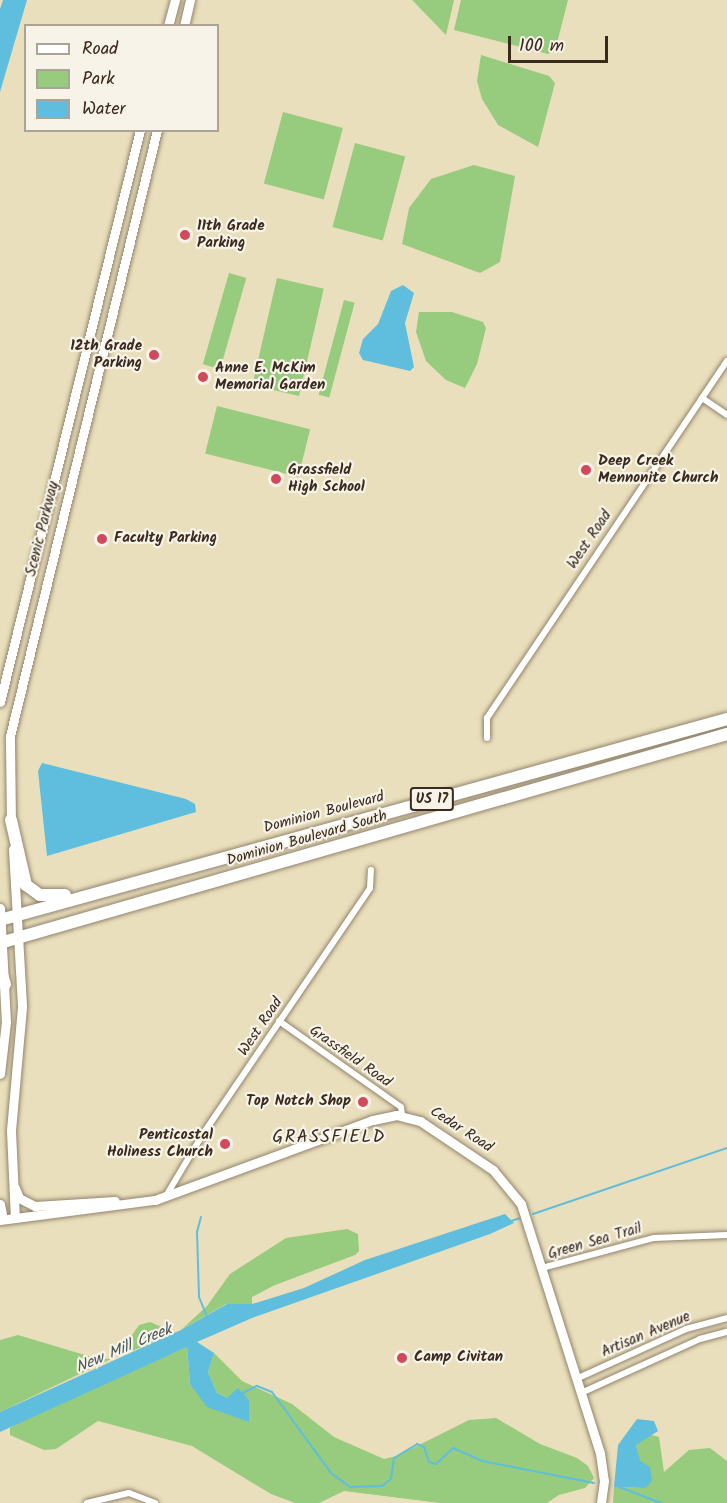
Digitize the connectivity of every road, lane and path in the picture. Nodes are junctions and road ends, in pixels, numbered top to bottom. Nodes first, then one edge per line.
1 (175, 0) edge
2 (190, 0) edge
3 (169, 24) edge
4 (184, 24) edge
5 (140, 132) edge
6 (158, 132) edge
7 (727, 361) edge
8 (702, 398) junction
9 (727, 415) edge
10 (0, 702) edge
11 (727, 719) edge
12 (727, 734) edge
13 (487, 738) dead end
14 (11, 820) junction
15 (280, 840) junction
16 (285, 861) junction
17 (371, 870) dead end
18 (116, 886) junction
19 (19, 915) junction
20 (0, 916) edge
21 (19, 940) junction
22 (2, 943) edge
23 (0, 968) edge
24 (5, 984) junction
25 (279, 1021) junction
26 (0, 1074) edge
27 (402, 1115) junction
28 (12, 1177) junction
29 (166, 1196) junction
30 (147, 1202) junction
31 (0, 1204) edge
32 (15, 1218) junction
33 (1, 1220) edge
34 (727, 1235) edge
35 (542, 1269) junction
36 (727, 1318) edge
37 (727, 1332) edge
38 (576, 1379) junction
39 (581, 1393) junction
40 (87, 1503) edge
41 (155, 1503) edge
42 (601, 1503) edge

1 - 3 street
2 - 4 street
5 - 10 street, Scenic Parkway
6 - 14 street, Scenic Parkway
7 - 8 street, West Road
8 - 9 street
8 - 13 street, West Road
11 - 15 highway, Dominion Boulevard / US 17
12 - 16 highway, Dominion Boulevard South / US 17
14 - 18 highway
14 - 19 street, Scenic Parkway
15 - 16 highway
15 - 18 highway, Dominion Boulevard / US 17
16 - 21 highway, Dominion Boulevard South / US 17
17 - 25 street, West Road
18 - 19 highway, US 17
19 - 20 highway, US 17
19 - 21 street, Scenic Parkway
20 - 22 street
21 - 22 highway, Dominion Boulevard South / US 17
21 - 28 street, Scenic Parkway
22 - 24 street
23 - 24 highway
24 - 26 street
25 - 27 street, Grassfield Road
25 - 29 street, West Road
27 - 29 street
27 - 35 street, Cedar Road
28 - 30 street
28 - 32 street, Scenic Parkway
29 - 30 street
30 - 32 street
31 - 33 street
32 - 33 street
34 - 35 street, Green Sea Trail
35 - 38 street, Cedar Road
36 - 38 street, Artisan Avenue
37 - 39 street, Artisan Avenue
38 - 39 street, Cedar Road
39 - 42 street, Cedar Road
40 - 41 street

